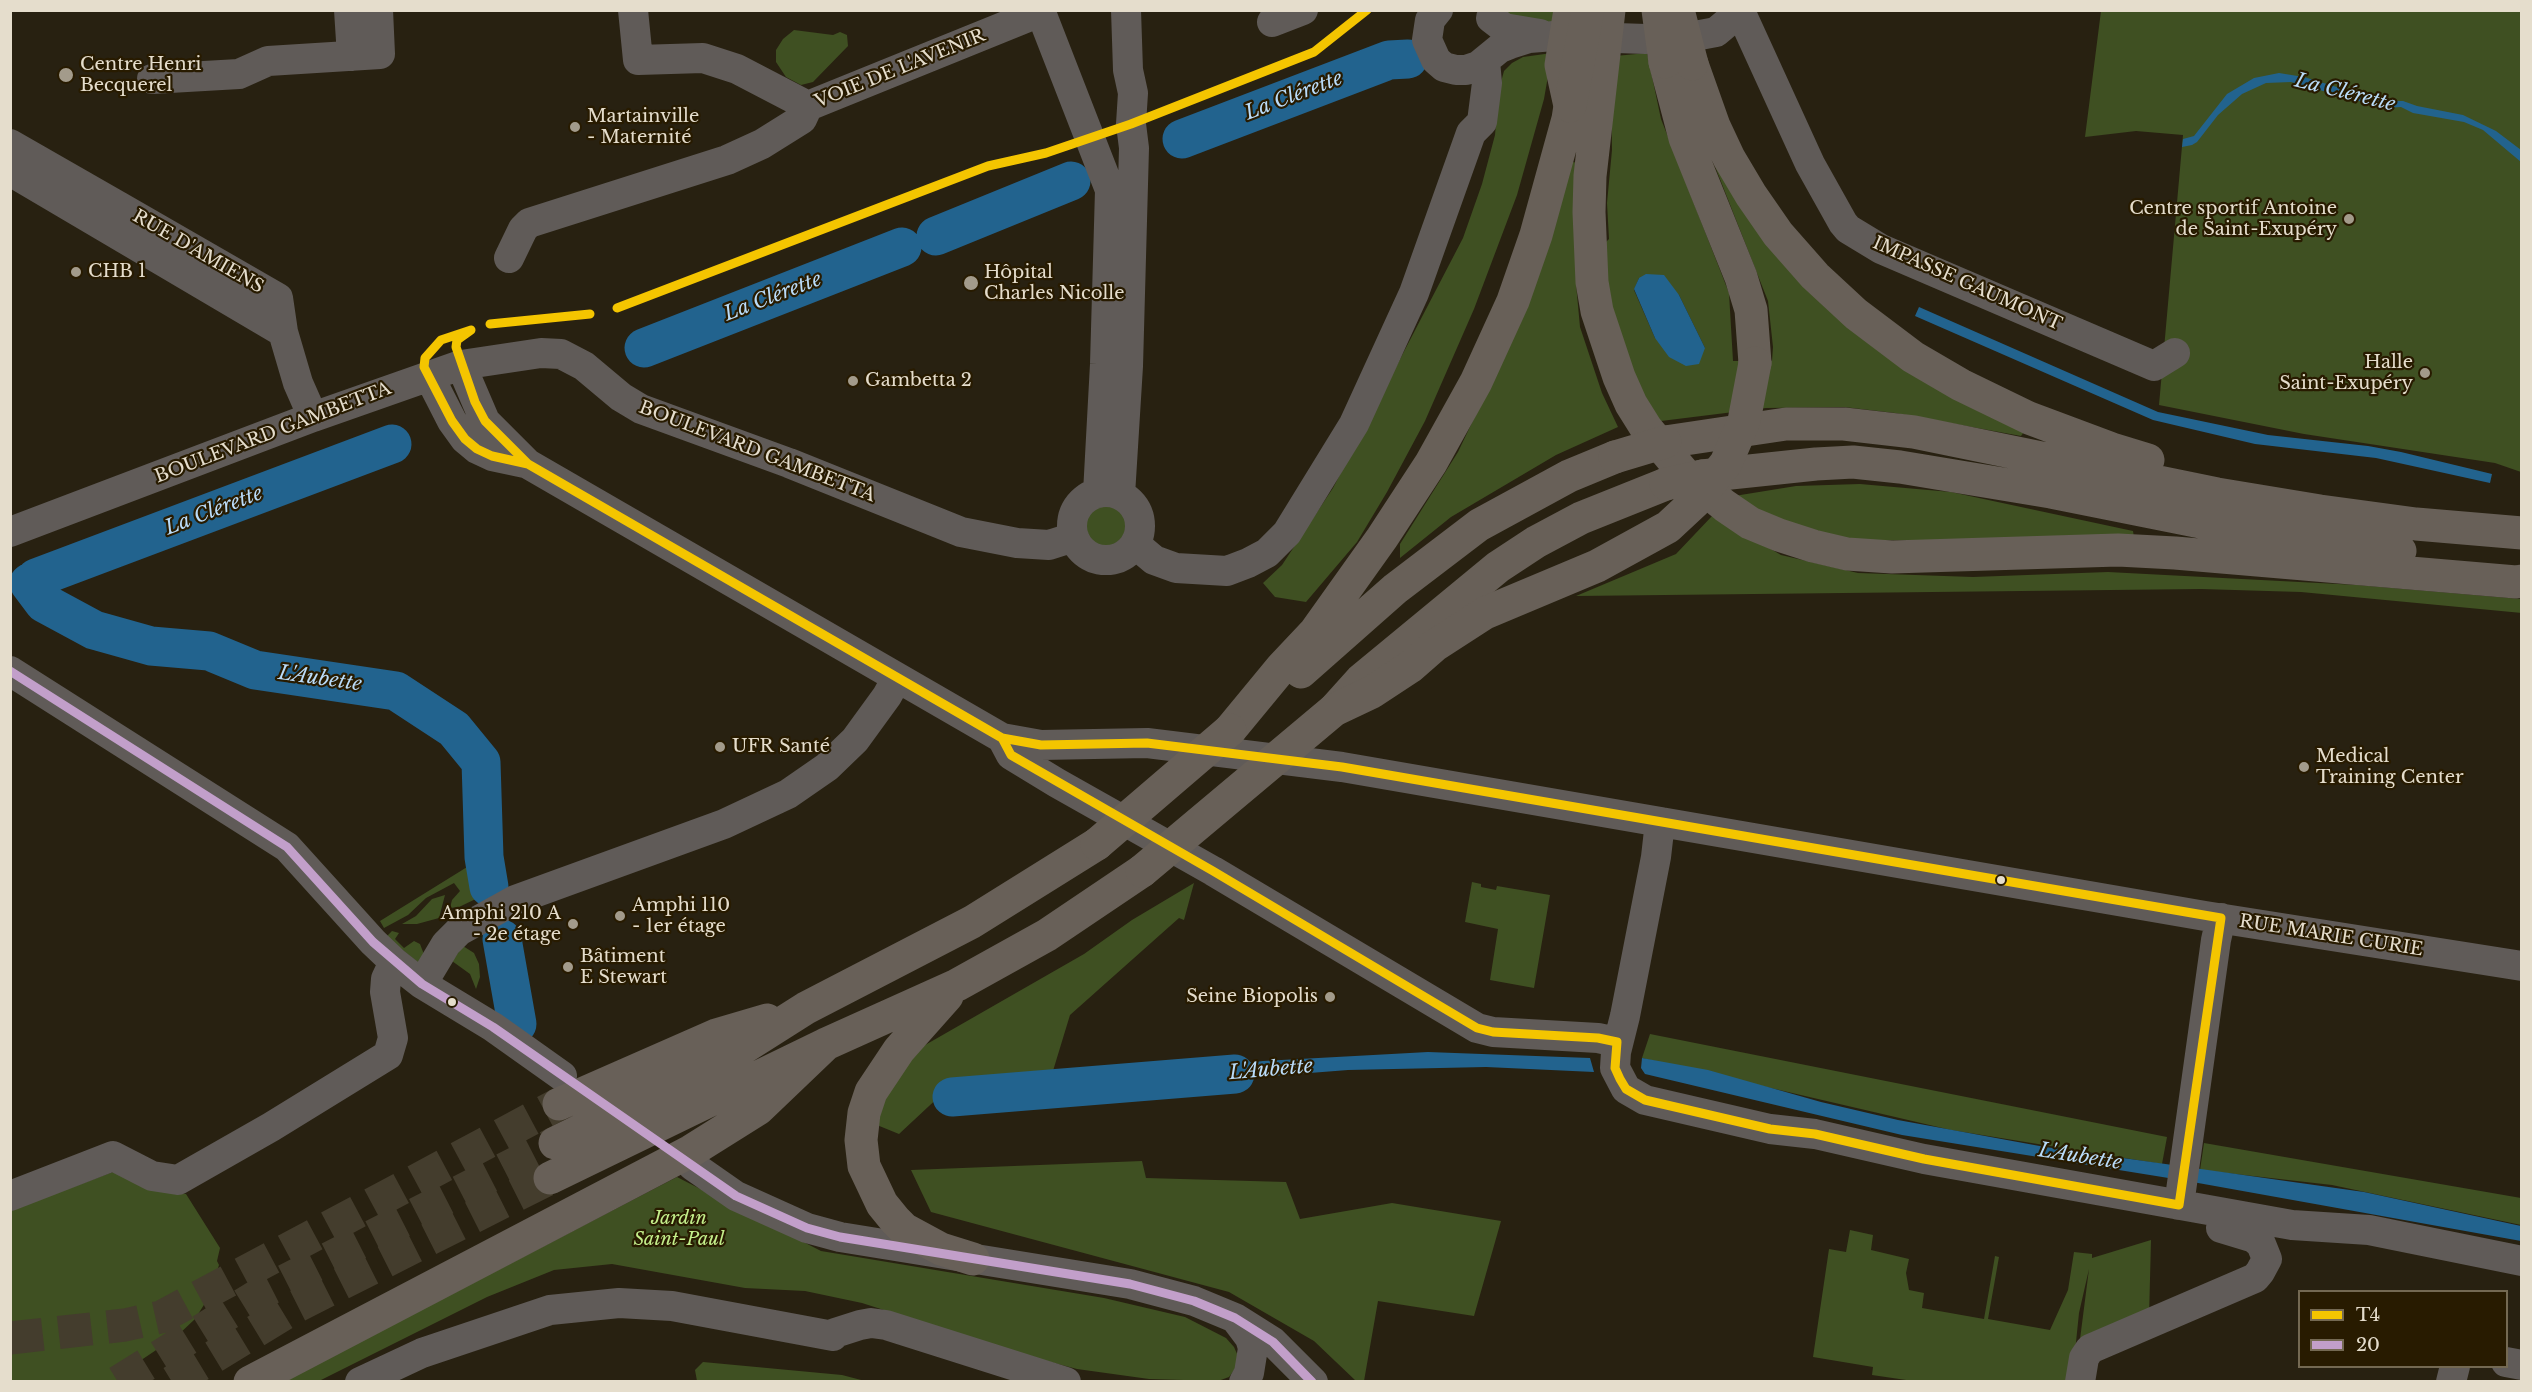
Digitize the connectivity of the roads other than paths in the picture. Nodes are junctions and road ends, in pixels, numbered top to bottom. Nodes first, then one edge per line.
1 (349, 10) edge
2 (378, 10) edge
3 (633, 10) edge
4 (1126, 10) edge
5 (1303, 10) edge
6 (1570, 10) edge
7 (1588, 10) edge
8 (1678, 10) edge
9 (1741, 12) edge
10 (1429, 13) edge
11 (1488, 14) edge
12 (1031, 15) edge
13 (1272, 22) dead end
14 (1612, 24) edge
15 (1672, 42) edge
16 (352, 56) junction
17 (1488, 58) junction
18 (1444, 67) junction
19 (152, 79) dead end
20 (808, 106) junction
21 (1570, 106) junction
22 (1472, 134) junction
23 (10, 144) edge
24 (10, 171) edge
25 (1120, 190) junction
26 (115, 218) junction
27 (509, 258) dead end
28 (2175, 352) dead end
29 (461, 365) junction
30 (429, 376) junction
31 (313, 417) junction
32 (528, 464) junction
33 (1108, 494) junction
34 (2217, 494) junction
35 (10, 532) edge
36 (2522, 533) edge
37 (1074, 537) junction
38 (1135, 544) junction
39 (2522, 565) edge
40 (2522, 581) edge
41 (10, 671) edge
42 (897, 678) junction
43 (1334, 710) junction
44 (1230, 730) junction
45 (1002, 738) junction
46 (1057, 745) junction
47 (1057, 783) junction
48 (1660, 822) junction
49 (2221, 918) junction
50 (394, 962) junction
51 (2522, 966) edge
52 (422, 984) junction
53 (957, 985) junction
54 (806, 1008) junction
55 (1617, 1042) junction
56 (826, 1044) junction
57 (560, 1090) joint
58 (555, 1143) tunnel mouth
59 (693, 1166) dead end
60 (550, 1178) tunnel mouth
61 (2187, 1190) junction
62 (10, 1196) edge
63 (973, 1259) junction
64 (2522, 1261) edge
65 (1235, 1318) junction
66 (250, 1382) edge
67 (360, 1382) edge
68 (1066, 1382) edge
69 (1244, 1382) edge
70 (1313, 1382) edge
71 (2080, 1382) edge

1 - 16 street
2 - 16 street
3 - 20 street, VOIE DE L'AVENIR
4 - 25 street
5 - 13 street
6 - 21 highway
7 - 21 highway, bridge
8 - 15 highway, bridge
9 - 15 street
9 - 28 street, IMPASSE GAUMONT
10 - 18 street
11 - 17 street
11 - 17 street
12 - 20 street, VOIE DE L'AVENIR
12 - 25 street
14 - 15 street
14 - 40 highway
15 - 34 highway
15 - 43 highway, bridge
16 - 19 street
17 - 18 street
17 - 22 street
18 - 22 street
20 - 27 street
21 - 44 highway
22 - 38 street
23 - 26 street, RUE D'AMIENS
24 - 26 street, RUE D'AMIENS
25 - 33 street
26 - 31 street, RUE D'AMIENS
29 - 30 street, BOULEVARD GAMBETTA
29 - 32 street
29 - 37 street, BOULEVARD GAMBETTA
30 - 31 street, BOULEVARD GAMBETTA
30 - 32 street
31 - 35 street, BOULEVARD GAMBETTA
32 - 42 street
33 - 37 street
33 - 38 street
34 - 36 highway
34 - 44 highway, bridge
37 - 38 street
39 - 43 highway, bridge
41 - 50 street
42 - 45 street
42 - 52 street
43 - 53 highway, bridge
44 - 54 highway, bridge
45 - 46 street, RUE MARIE CURIE
45 - 47 street
46 - 47 street
46 - 48 street, RUE MARIE CURIE
47 - 55 street
48 - 49 street, RUE MARIE CURIE
48 - 55 street
49 - 51 street, RUE MARIE CURIE
49 - 61 street
50 - 52 street
50 - 62 street
52 - 57 street
53 - 56 highway
53 - 63 highway
54 - 57 highway
54 - 58 highway
55 - 61 street
56 - 60 highway
56 - 66 highway
59 - 63 street
61 - 64 street
61 - 71 street
63 - 65 street
65 - 69 street
65 - 70 street
67 - 68 street

